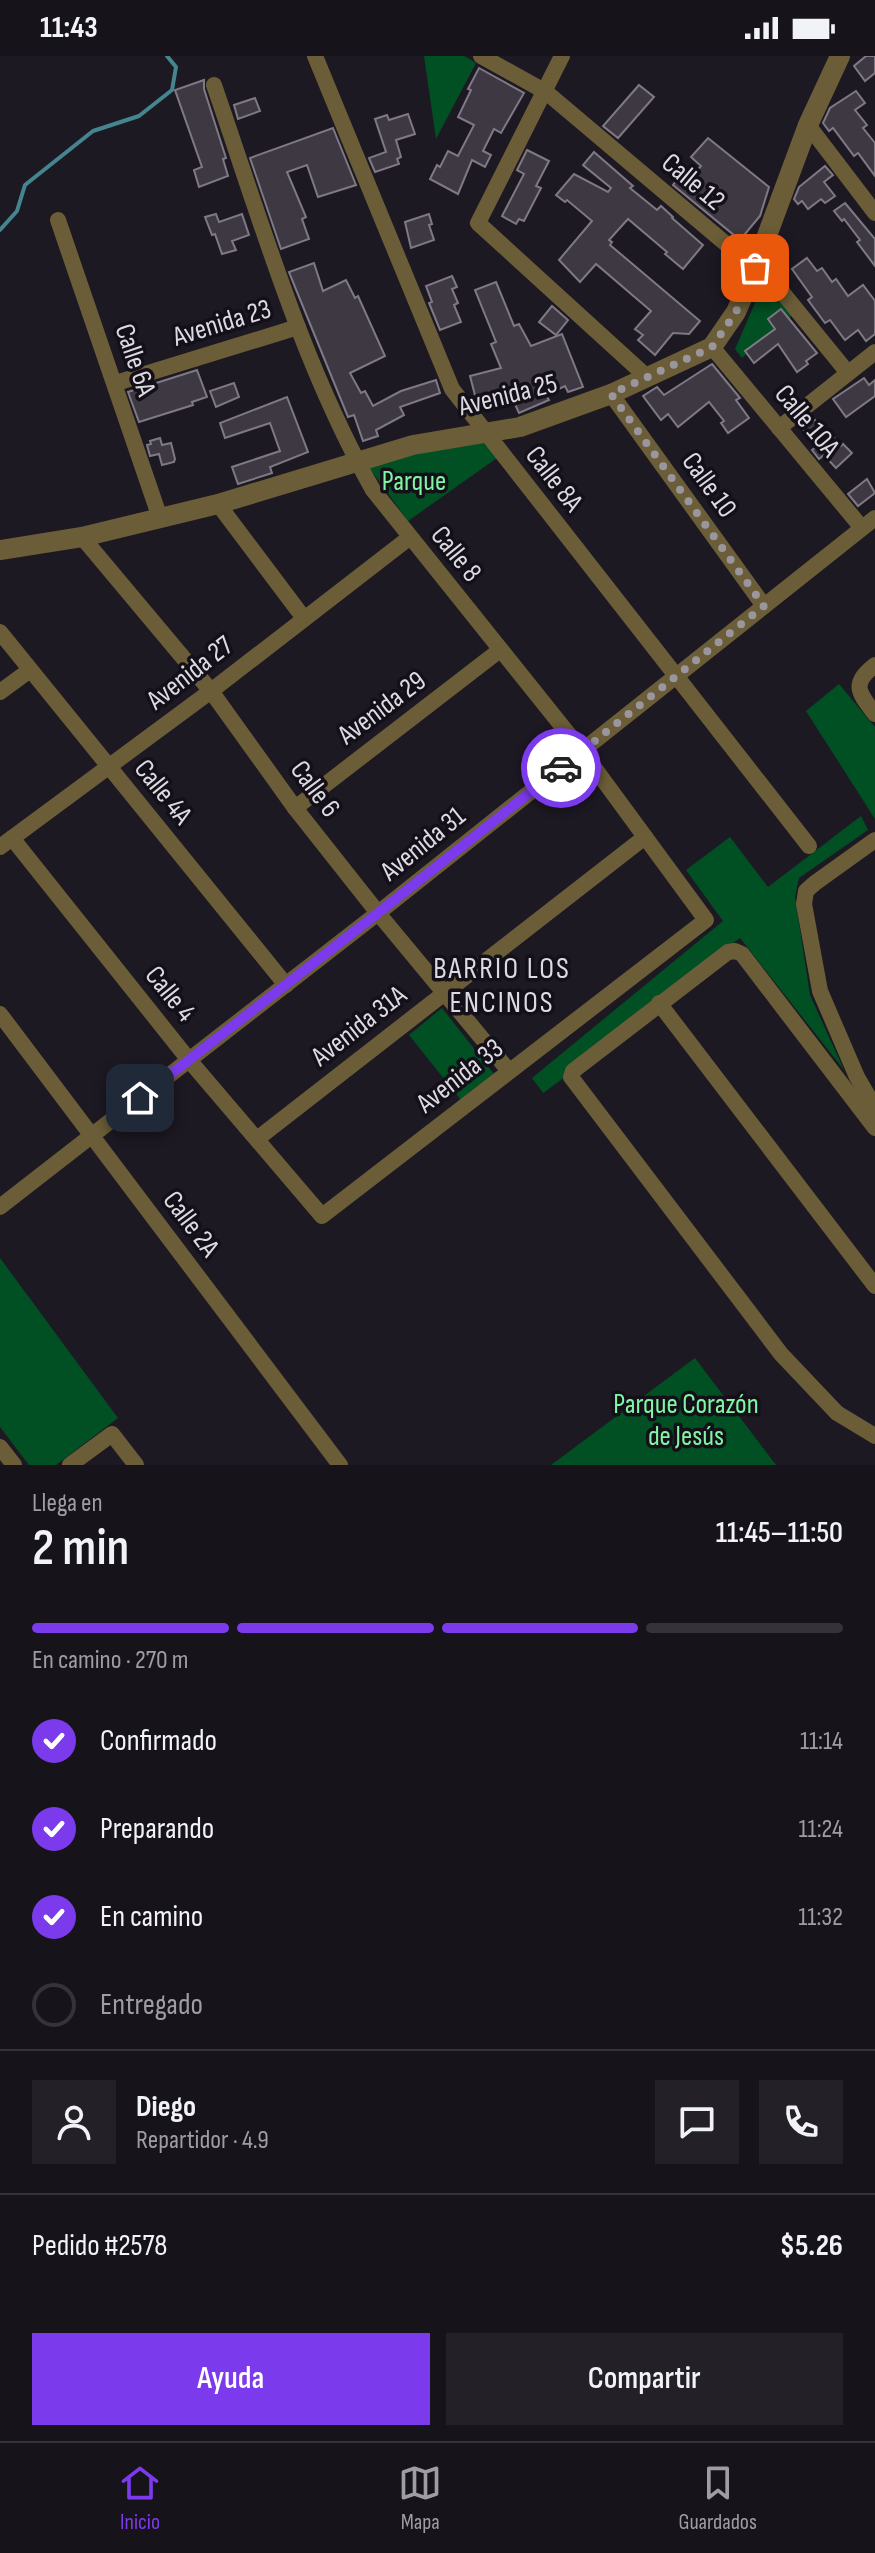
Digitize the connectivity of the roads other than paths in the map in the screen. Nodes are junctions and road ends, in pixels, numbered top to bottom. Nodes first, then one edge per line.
1 (315, 56) edge
2 (481, 56) edge
3 (562, 56) edge
4 (840, 56) edge
5 (214, 85) dead end
6 (546, 92) junction
7 (808, 125) junction
8 (875, 213) edge
9 (58, 220) dead end
10 (755, 268) junction
11 (298, 327) junction
12 (712, 347) junction
13 (875, 352) edge
14 (848, 373) junction
15 (647, 377) junction
16 (116, 383) junction
17 (611, 394) junction
18 (779, 428) junction
19 (485, 433) junction
20 (357, 463) junction
21 (218, 504) junction
22 (160, 518) junction
23 (868, 523) edge
24 (82, 537) junction
25 (409, 538) junction
26 (0, 550) edge
27 (764, 606) junction
28 (303, 617) junction
29 (0, 632) edge
30 (500, 650) junction
31 (875, 665) edge
32 (30, 670) junction
33 (676, 677) junction
34 (211, 691) junction
35 (0, 692) edge
36 (875, 714) edge
37 (582, 751) junction
38 (110, 767) junction
39 (295, 808) junction
40 (645, 837) junction
41 (875, 840) edge
42 (6, 843) edge
43 (809, 846) dead end
44 (378, 913) junction
45 (706, 920) joint
46 (286, 985) junction
47 (444, 993) junction
48 (659, 1003) junction
49 (0, 1014) edge
50 (189, 1060) junction
51 (509, 1071) junction
52 (874, 1120) edge
53 (92, 1135) junction
54 (257, 1139) junction
55 (0, 1206) edge
56 (322, 1216) joint
57 (875, 1286) edge
58 (875, 1436) edge
59 (0, 1447) edge
60 (14, 1465) edge
61 (70, 1465) edge
62 (136, 1465) edge
63 (340, 1465) edge

1 - 19 street, Calle 8A
2 - 6 street, Calle 12
3 - 6 street
4 - 7 street
5 - 11 street, Calle 8
6 - 10 street, Calle 12
6 - 15 street
7 - 8 street
7 - 10 street
9 - 16 street, Calle 6A
10 - 12 street
10 - 14 street, Calle 12
11 - 16 street, Avenida 23
11 - 20 street, Calle 8
12 - 15 street, Avenida 25
12 - 18 street, Calle 10A
13 - 14 street
14 - 18 street
15 - 17 street, Avenida 25
16 - 22 street, Calle 6A
17 - 19 street, Avenida 25
17 - 27 street, Calle 10
18 - 23 street, Calle 10A
19 - 20 street, Avenida 25
19 - 33 street, Calle 8A
20 - 21 street, Avenida 25
20 - 25 street, Calle 8
21 - 22 street, Avenida 25
21 - 28 street
22 - 24 street, Avenida 25
23 - 27 street, Avenida 31
24 - 26 street, Avenida 25
24 - 34 street, Calle 6
25 - 28 street, Avenida 27
25 - 30 street, Calle 8
27 - 33 street, Avenida 31
28 - 34 street, Avenida 27
29 - 32 street, Calle 4A
30 - 37 street, Calle 8
30 - 39 street, Avenida 29
31 - 36 street
32 - 35 street
32 - 38 street, Calle 4A
33 - 37 street, Avenida 31
33 - 43 street, Calle 8A
34 - 38 street, Avenida 27
34 - 39 street, Calle 6
37 - 40 street, Calle 8
37 - 44 street, Avenida 31
38 - 42 street, Avenida 27
38 - 46 street, Calle 4A
39 - 44 street, Calle 6
40 - 45 street, Calle 8
40 - 47 street, Avenida 31A
41 - 52 street
42 - 50 street, Calle 4
44 - 46 street, Avenida 31
44 - 47 street, Calle 6
45 - 51 street, Avenida 33
46 - 50 street, Avenida 31
47 - 51 street, Calle 6
47 - 54 street, Avenida 31A
48 - 52 street
48 - 57 street
48 - 58 street
49 - 53 street, Calle 2A
50 - 53 street, Avenida 31
50 - 54 street, Calle 4
51 - 56 street, Avenida 33
53 - 55 street, Avenida 31
53 - 63 street, Calle 2A
54 - 56 street, Calle 4
59 - 60 street
61 - 62 street

